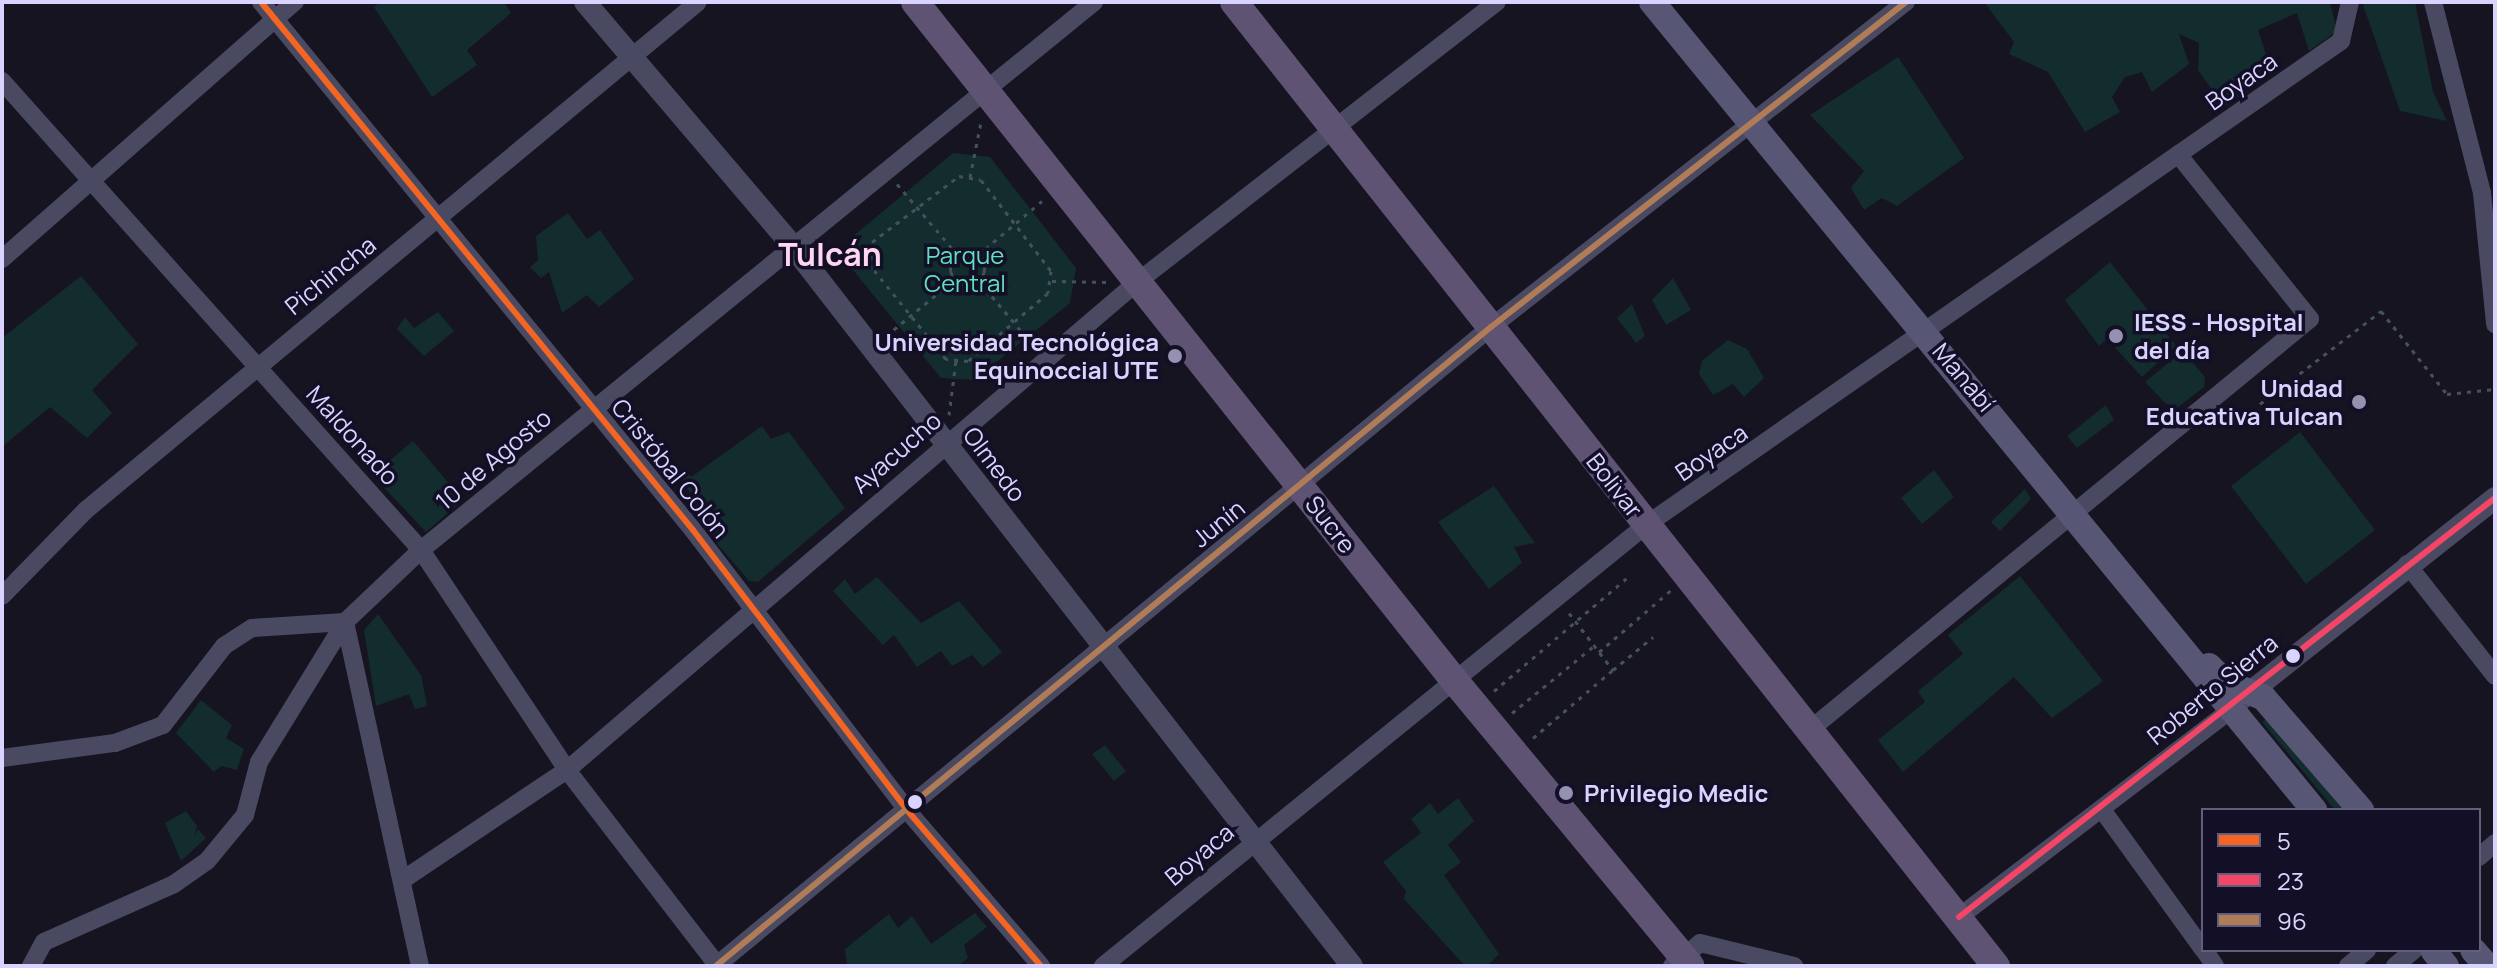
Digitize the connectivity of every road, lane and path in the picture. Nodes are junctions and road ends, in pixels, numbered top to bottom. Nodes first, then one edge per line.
1 (261, 2) edge
2 (295, 2) edge
3 (585, 2) edge
4 (698, 2) edge
5 (915, 2) edge
6 (1094, 2) edge
7 (1234, 2) edge
8 (1497, 2) edge
9 (1652, 2) edge
10 (1906, 2) edge
11 (2350, 2) edge
12 (2433, 2) edge
13 (275, 19) junction
14 (629, 58) junction
15 (2, 81) edge
16 (987, 94) junction
17 (1752, 121) junction
18 (1333, 129) junction
19 (2178, 154) junction
20 (888, 174) junction
21 (970, 178) junction
22 (92, 183) junction
23 (1059, 186) junction
24 (917, 207) junction
25 (438, 217) junction
26 (1014, 225) junction
27 (795, 249) junction
28 (957, 254) junction
29 (873, 255) junction
30 (978, 255) junction
31 (2, 259) edge
32 (954, 280) junction
33 (979, 281) junction
34 (1050, 281) junction
35 (1136, 283) junction
36 (911, 315) junction
37 (1013, 322) junction
38 (2495, 324) edge
39 (1491, 327) junction
40 (1928, 334) junction
41 (873, 347) junction
42 (1044, 359) junction
43 (956, 360) junction
44 (257, 365) junction
45 (2495, 389) edge
46 (2260, 404) dead end
47 (592, 408) junction
48 (945, 442) junction
49 (1301, 486) junction
50 (2495, 498) edge
51 (2074, 510) junction
52 (1646, 525) junction
53 (421, 550) junction
54 (2407, 564) junction
55 (1687, 577) junction
56 (1627, 578) dead end
57 (2, 596) edge
58 (1557, 597) junction
59 (750, 609) junction
60 (1575, 621) junction
61 (345, 622) junction
62 (2174, 633) junction
63 (1653, 637) dead end
64 (1594, 646) junction
65 (1103, 647) junction
66 (1599, 652) junction
67 (1613, 670) junction
68 (2495, 676) edge
69 (1454, 680) junction
70 (1494, 691) dead end
71 (2249, 691) junction
72 (2229, 711) junction
73 (1512, 713) dead end
74 (1806, 733) junction
75 (1533, 738) dead end
76 (2, 758) edge
77 (567, 770) junction
78 (2312, 808) edge
79 (2359, 808) edge
80 (906, 809) junction
81 (2103, 811) junction
82 (1254, 839) junction
83 (404, 879) junction
84 (1959, 917) junction
85 (2201, 946) edge
86 (2365, 952) edge
87 (2412, 952) edge
88 (1682, 963) edge
89 (718, 965) edge
90 (31, 966) edge
91 (420, 966) edge
92 (1041, 966) edge
93 (1103, 966) edge
94 (1352, 966) edge
95 (1794, 966) edge
96 (1996, 966) edge
97 (2348, 966) edge
98 (2395, 966) edge

1 - 13 street, Cristóbal Colón
2 - 13 street
3 - 14 street, Olmedo
4 - 14 street, Pichincha
5 - 16 main road, Sucre
6 - 16 street, 10 de Agosto
7 - 18 main road, Bolivar
8 - 18 street, Ayacucho
9 - 17 main road, Manabí
10 - 17 street, Junín
11 - 19 street, Boyaca
12 - 38 street
13 - 22 street
13 - 25 street, Cristóbal Colón
14 - 25 street, Pichincha
14 - 27 street, Olmedo
15 - 22 street, Maldonado
16 - 20 street, 10 de Agosto
16 - 21 path
16 - 23 main road, Sucre
17 - 39 street, Junín
17 - 40 main road, Manabí
18 - 35 street, Ayacucho
18 - 39 main road, Bolivar
19 - 40 street, Boyaca
19 - 51 street
20 - 24 path
20 - 27 street, 10 de Agosto
21 - 24 path
21 - 26 path
22 - 31 street
22 - 44 street, Maldonado
23 - 26 path
23 - 35 main road, Sucre
24 - 28 path
24 - 29 path
25 - 44 street, Pichincha
25 - 47 street, Cristóbal Colón
26 - 30 path
26 - 34 path
27 - 29 path
27 - 41 street, Olmedo
27 - 47 street, 10 de Agosto
28 - 30 path
28 - 32 path
29 - 36 path
30 - 33 path
32 - 33 path
32 - 36 path
33 - 37 path
34 - 35 path
34 - 37 path
35 - 42 street, Ayacucho
35 - 49 main road, Sucre
36 - 41 path
36 - 43 path
37 - 42 path
37 - 43 path
39 - 49 street, Junín
39 - 52 main road, Bolivar
40 - 51 main road, Manabí
40 - 52 street, Boyaca
41 - 48 street, Olmedo
42 - 48 street, Ayacucho
43 - 48 path
44 - 53 street, Maldonado
44 - 57 street, Pichincha
45 - 46 path
47 - 53 street, 10 de Agosto
47 - 59 street, Cristóbal Colón
48 - 59 street, Ayacucho
48 - 65 street, Olmedo
49 - 65 street, Junín
49 - 69 main road, Sucre
50 - 54 street, Roberto Sierra
51 - 62 main road, Manabí
51 - 74 street
52 - 55 main road, Bolivar
52 - 58 street, Boyaca
53 - 61 street, 10 de Agosto
53 - 77 street, Maldonado
54 - 68 street
54 - 71 street, Roberto Sierra
55 - 66 path
55 - 74 main road, Bolivar
56 - 60 path
58 - 60 path
58 - 69 street, Boyaca
59 - 77 street, Ayacucho
59 - 80 street, Cristóbal Colón
60 - 64 path
60 - 70 path
61 - 76 street
61 - 83 street
61 - 90 street, 10 de Agosto
62 - 71 main road, Manabí
62 - 72 main road, Manabí
63 - 67 path
64 - 66 path
64 - 73 path
65 - 80 street, Junín
65 - 82 street, Olmedo
66 - 67 path
67 - 75 path
69 - 82 street, Boyaca
69 - 88 main road, Sucre
71 - 72 street, Roberto Sierra
71 - 79 main road, Manabí
72 - 78 main road, Manabí
72 - 81 street, Roberto Sierra
74 - 84 main road, Bolivar
77 - 83 street, Ayacucho
77 - 89 street, Maldonado
80 - 89 street, Junín
80 - 92 street, Cristóbal Colón
81 - 84 street, Roberto Sierra
81 - 85 street
82 - 93 street, Boyaca
82 - 94 street, Olmedo
83 - 91 street
84 - 96 main road, Bolivar
86 - 97 street
87 - 98 street
88 - 95 street

